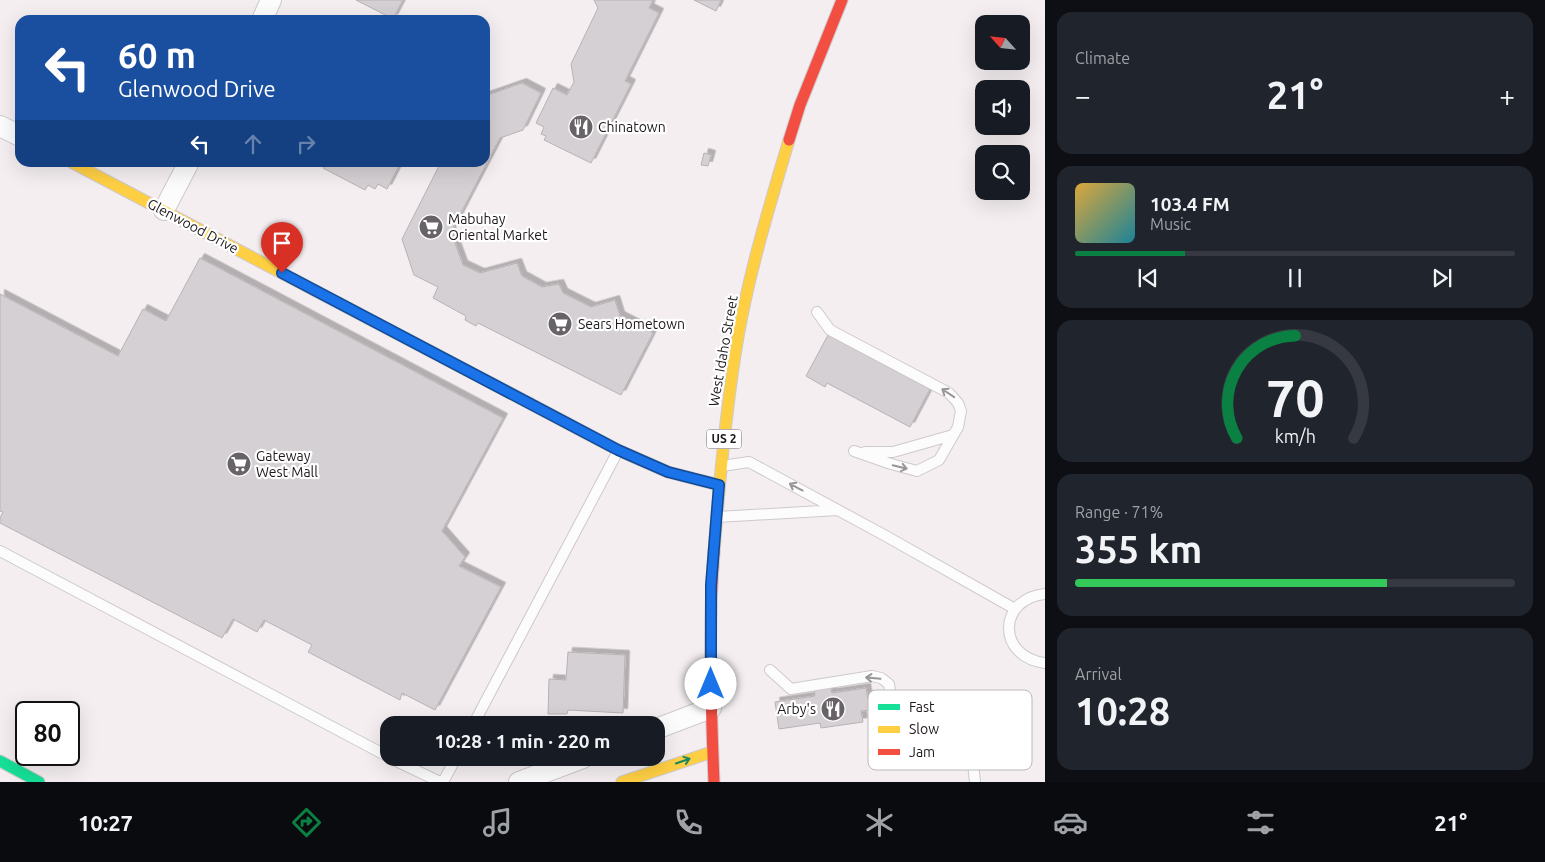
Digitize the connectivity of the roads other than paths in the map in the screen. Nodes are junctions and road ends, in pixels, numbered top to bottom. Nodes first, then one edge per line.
1 (842, 0) edge
2 (0, 126) edge
3 (15, 134) edge
4 (81, 167) edge
5 (186, 167) edge
6 (164, 210) junction
7 (817, 312) dead end
8 (953, 435) junction
9 (618, 450) junction
10 (721, 466) junction
11 (719, 485) junction
12 (839, 510) junction
13 (716, 517) junction
14 (0, 551) edge
15 (1045, 594) edge
16 (1015, 609) junction
17 (1045, 663) edge
18 (770, 670) dead end
19 (890, 690) edge
20 (711, 708) junction
21 (478, 716) edge
22 (665, 726) edge
23 (380, 752) edge
24 (712, 752) junction
25 (0, 761) edge
26 (408, 766) edge
27 (451, 766) edge
28 (562, 766) edge
29 (39, 782) edge
30 (441, 782) edge
31 (520, 782) edge
32 (622, 782) edge
33 (714, 782) edge

1 - 10 main road, West Idaho Street / US 2
2 - 3 street
4 - 6 main road, Glenwood Drive
5 - 6 street
6 - 9 main road, Glenwood Drive
8 -> 7 lane
8 -> 8 lane
9 - 11 main road, Glenwood Drive
9 - 21 lane
10 - 11 main road, West Idaho Street / US 2
12 -> 10 lane
11 - 13 main road, West Idaho Street / US 2
12 - 13 lane
12 - 16 lane
13 - 20 main road, West Idaho Street / US 2
14 - 23 lane
15 - 16 lane
16 - 17 lane
19 -> 18 lane
20 - 22 street
20 - 24 main road, West Idaho Street / US 2
32 -> 24 main road
24 - 33 main road, West Idaho Street / US 2
25 - 29 main road
26 - 30 lane
27 - 30 lane
28 - 31 street

